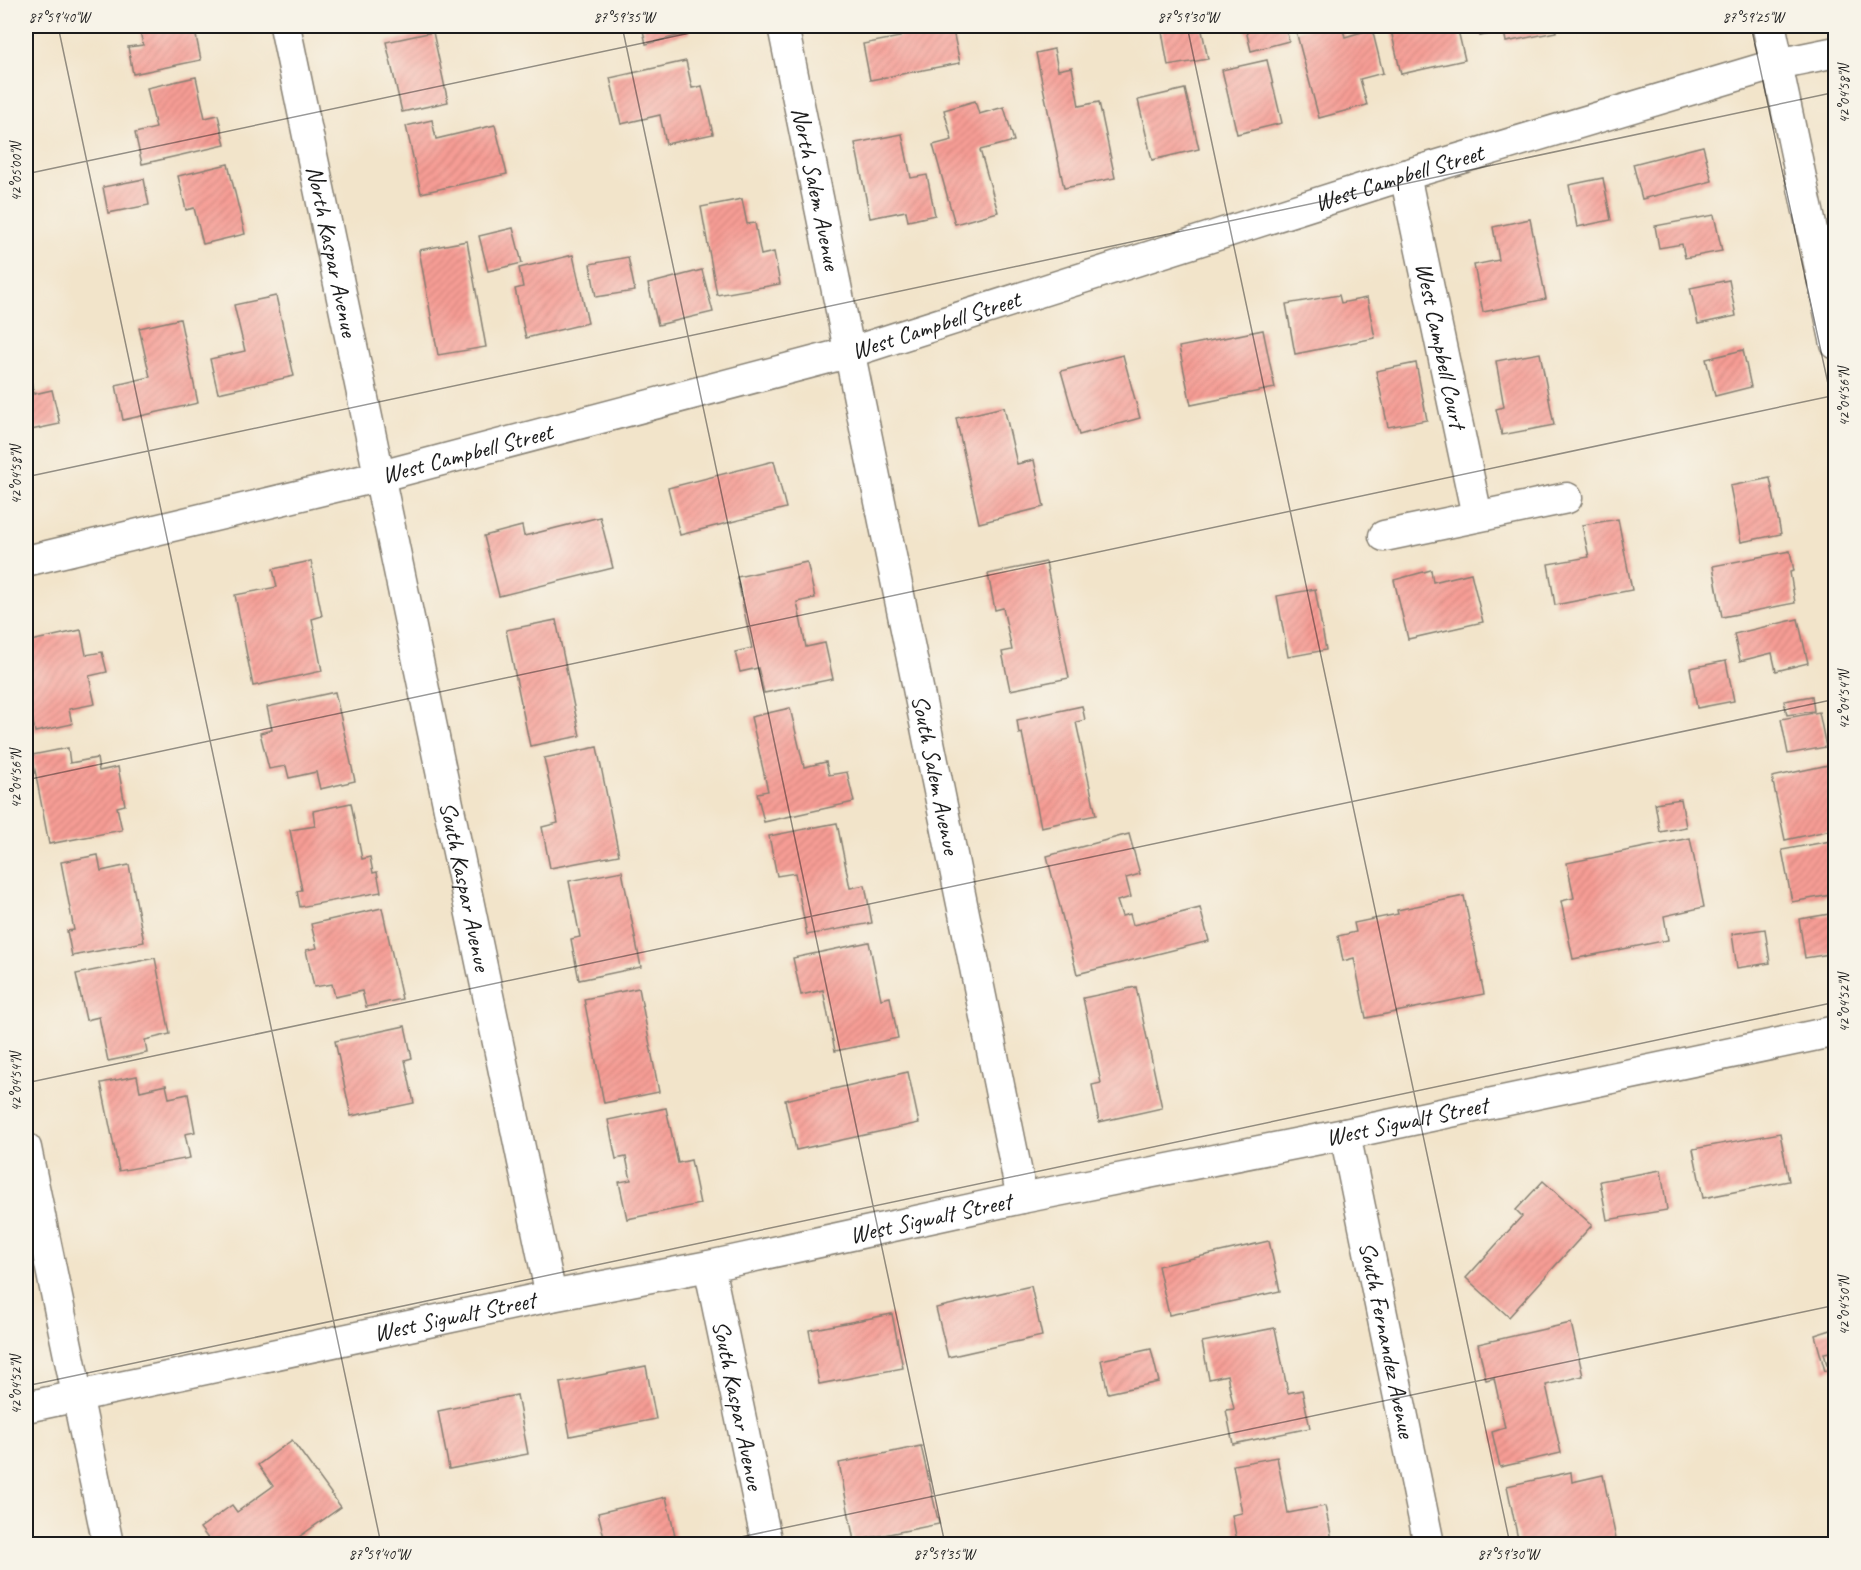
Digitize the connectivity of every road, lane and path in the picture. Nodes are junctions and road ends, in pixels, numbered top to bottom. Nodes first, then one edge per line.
1 (285, 26) edge
2 (783, 26) edge
3 (1769, 26) edge
4 (1836, 52) edge
5 (1777, 64) junction
6 (1405, 175) junction
7 (1836, 344) edge
8 (851, 352) junction
9 (381, 476) junction
10 (1567, 498) dead end
11 (1477, 516) junction
12 (1384, 536) dead end
13 (26, 561) edge
14 (1836, 1031) edge
15 (1346, 1134) junction
16 (26, 1148) edge
17 (1022, 1197) junction
18 (710, 1266) junction
19 (551, 1296) junction
20 (77, 1397) junction
21 (26, 1407) edge
22 (108, 1545) edge
23 (767, 1545) edge
24 (1429, 1545) edge

1 - 9 street, North Kaspar Avenue
2 - 8 street, North Salem Avenue
3 - 5 street
4 - 5 street, West Campbell Street
5 - 6 street, West Campbell Street
5 - 7 street
6 - 8 street, West Campbell Street
6 - 11 street, West Campbell Court
8 - 9 street, West Campbell Street
8 - 17 street, South Salem Avenue
9 - 13 street, West Campbell Street
9 - 19 street, South Kaspar Avenue
10 - 11 street
11 - 12 street
14 - 15 street, West Sigwalt Street
15 - 17 street, West Sigwalt Street
15 - 24 street, South Fernandez Avenue
16 - 20 street
17 - 18 street, West Sigwalt Street
18 - 19 street, West Sigwalt Street
18 - 23 street, South Kaspar Avenue
19 - 20 street, West Sigwalt Street
20 - 21 street, West Sigwalt Street
20 - 22 street

